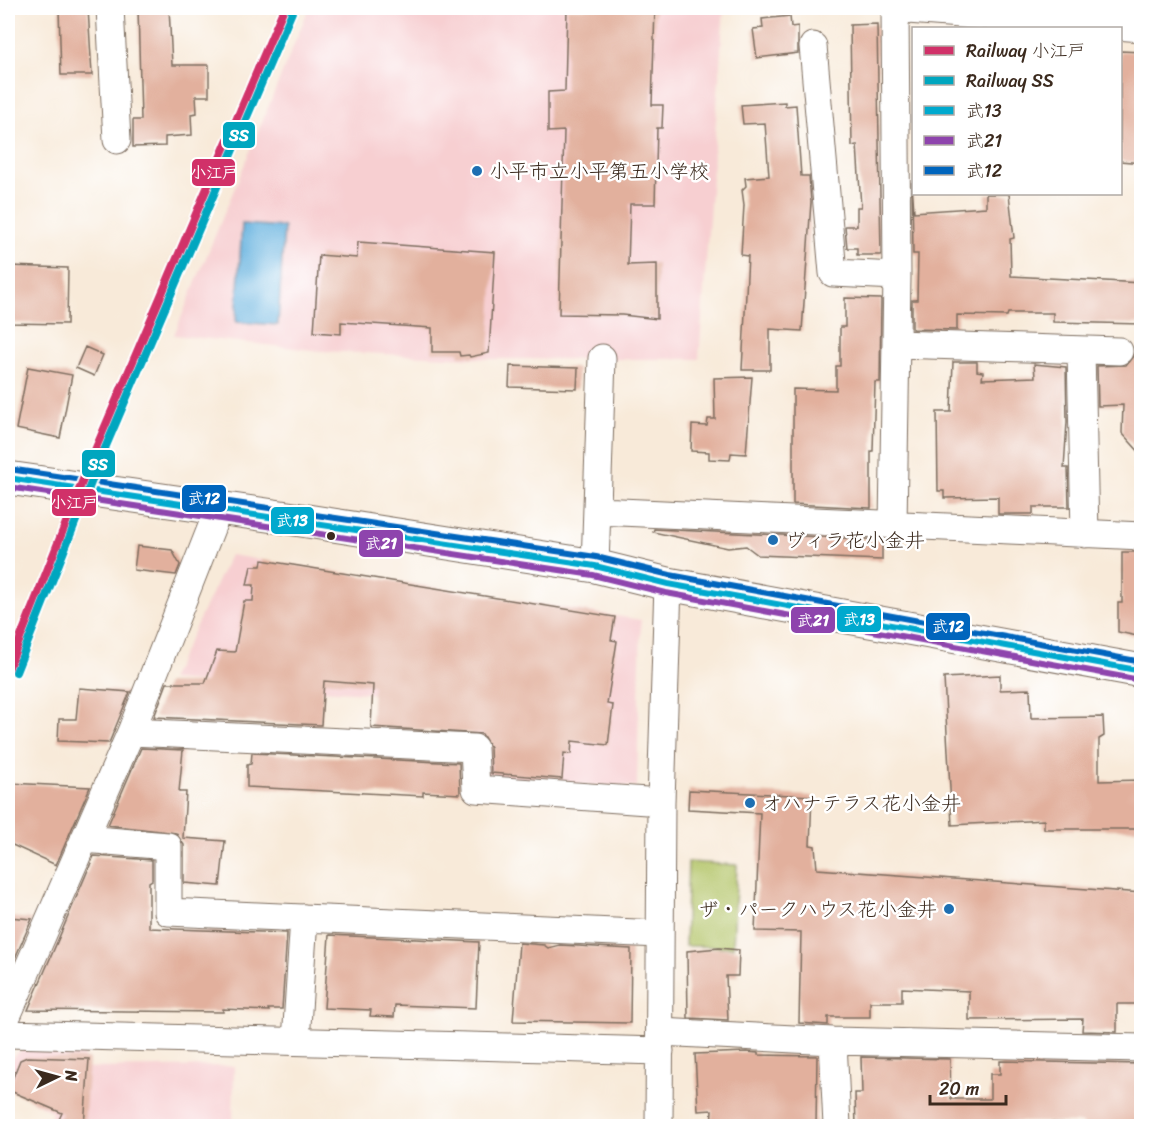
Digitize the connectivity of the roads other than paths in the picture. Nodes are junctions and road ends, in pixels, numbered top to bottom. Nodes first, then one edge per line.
1 (110, 8) edge
2 (895, 8) edge
3 (1142, 28) edge
4 (813, 46) dead end
5 (117, 140) dead end
6 (897, 276) junction
7 (896, 344) junction
8 (1081, 351) junction
9 (1119, 351) dead end
10 (602, 358) dead end
11 (8, 478) edge
12 (219, 508) junction
13 (599, 511) junction
14 (893, 525) junction
15 (1085, 534) junction
16 (1142, 536) edge
17 (595, 566) junction
18 (668, 584) junction
19 (1142, 671) edge
20 (131, 732) junction
21 (661, 802) junction
22 (84, 839) junction
23 (304, 918) junction
24 (660, 934) junction
25 (8, 1014) edge
26 (8, 1034) edge
27 (297, 1041) junction
28 (833, 1041) junction
29 (660, 1042) junction
30 (1142, 1048) edge
31 (660, 1126) edge
32 (837, 1126) edge

1 - 5 street
2 - 3 street
2 - 6 street
4 - 6 street
6 - 7 street
7 - 8 street
7 - 14 street
8 - 9 street
8 - 15 street
10 - 13 street
11 - 12 main road
12 - 17 main road
12 - 20 street
13 - 14 street
13 - 17 street
14 - 15 street
15 - 16 street
17 - 18 main road
18 - 19 main road
18 - 21 street
20 - 21 street
20 - 22 street
21 - 24 street
22 - 23 street
22 - 25 street
23 - 24 street
23 - 27 street
24 - 29 street
26 - 27 street
27 - 29 street
28 - 29 street
28 - 30 street
28 - 32 street
29 - 31 street

